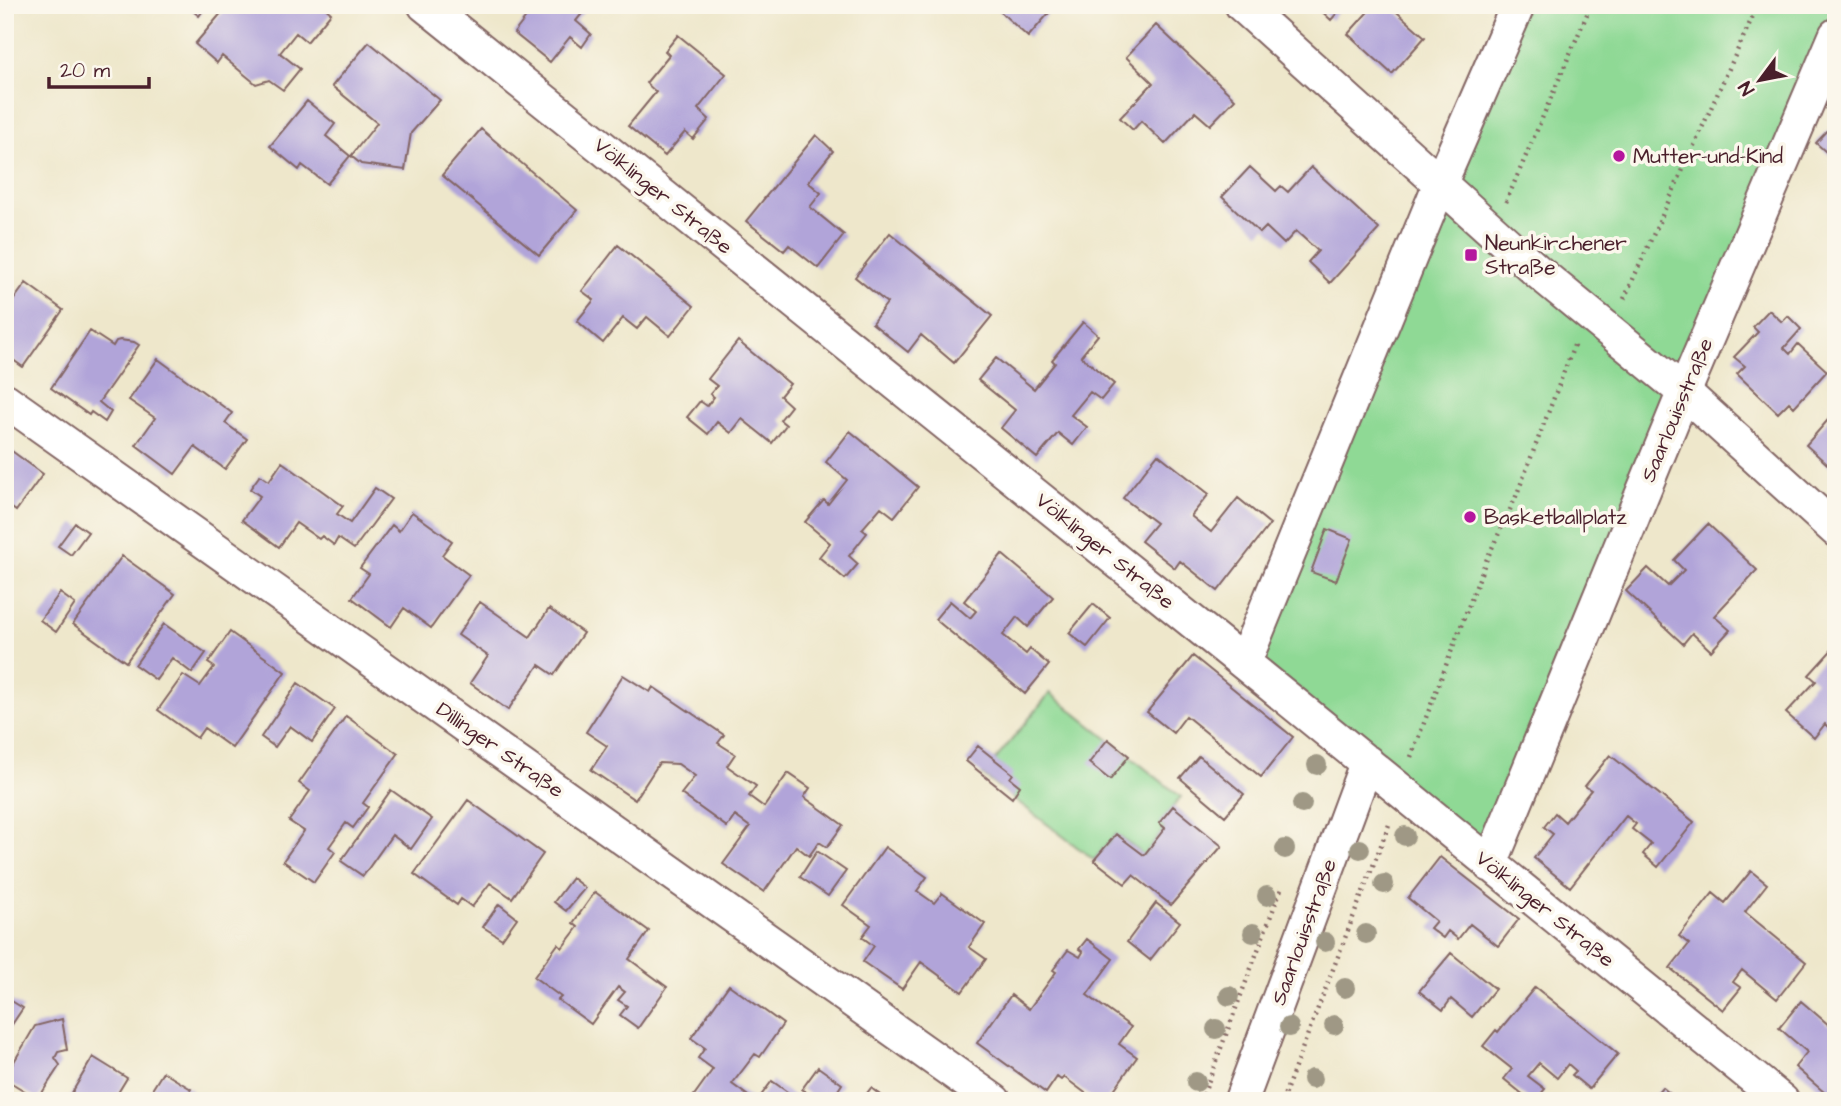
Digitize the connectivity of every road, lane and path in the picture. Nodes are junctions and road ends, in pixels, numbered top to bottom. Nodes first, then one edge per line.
1 (425, 5) edge
2 (1242, 5) edge
3 (1518, 5) edge
4 (1591, 5) edge
5 (1758, 5) edge
6 (1836, 35) edge
7 (1440, 184) junction
8 (1493, 231) junction
9 (1598, 322) junction
10 (1684, 392) junction
11 (5, 400) edge
12 (1836, 530) edge
13 (1244, 663) junction
14 (1367, 762) junction
15 (1399, 788) junction
16 (1490, 865) junction
17 (1284, 881) dead end
18 (994, 1101) edge
19 (1200, 1101) edge
20 (1241, 1101) edge
21 (1282, 1101) edge
22 (1782, 1101) edge

1 - 13 street, Völklinger Straße
2 - 7 street
3 - 7 street
4 - 8 path
5 - 9 path
6 - 10 street, Saarlouisstraße
7 - 8 street
7 - 13 street
8 - 9 street
9 - 10 street
9 - 15 path
10 - 12 street
10 - 16 street, Saarlouisstraße
11 - 18 street, Dillinger Straße
13 - 14 street, Völklinger Straße
14 - 15 street, Völklinger Straße
14 - 20 street, Saarlouisstraße
15 - 16 street, Völklinger Straße
15 - 21 path
16 - 22 street, Völklinger Straße
17 - 19 path

